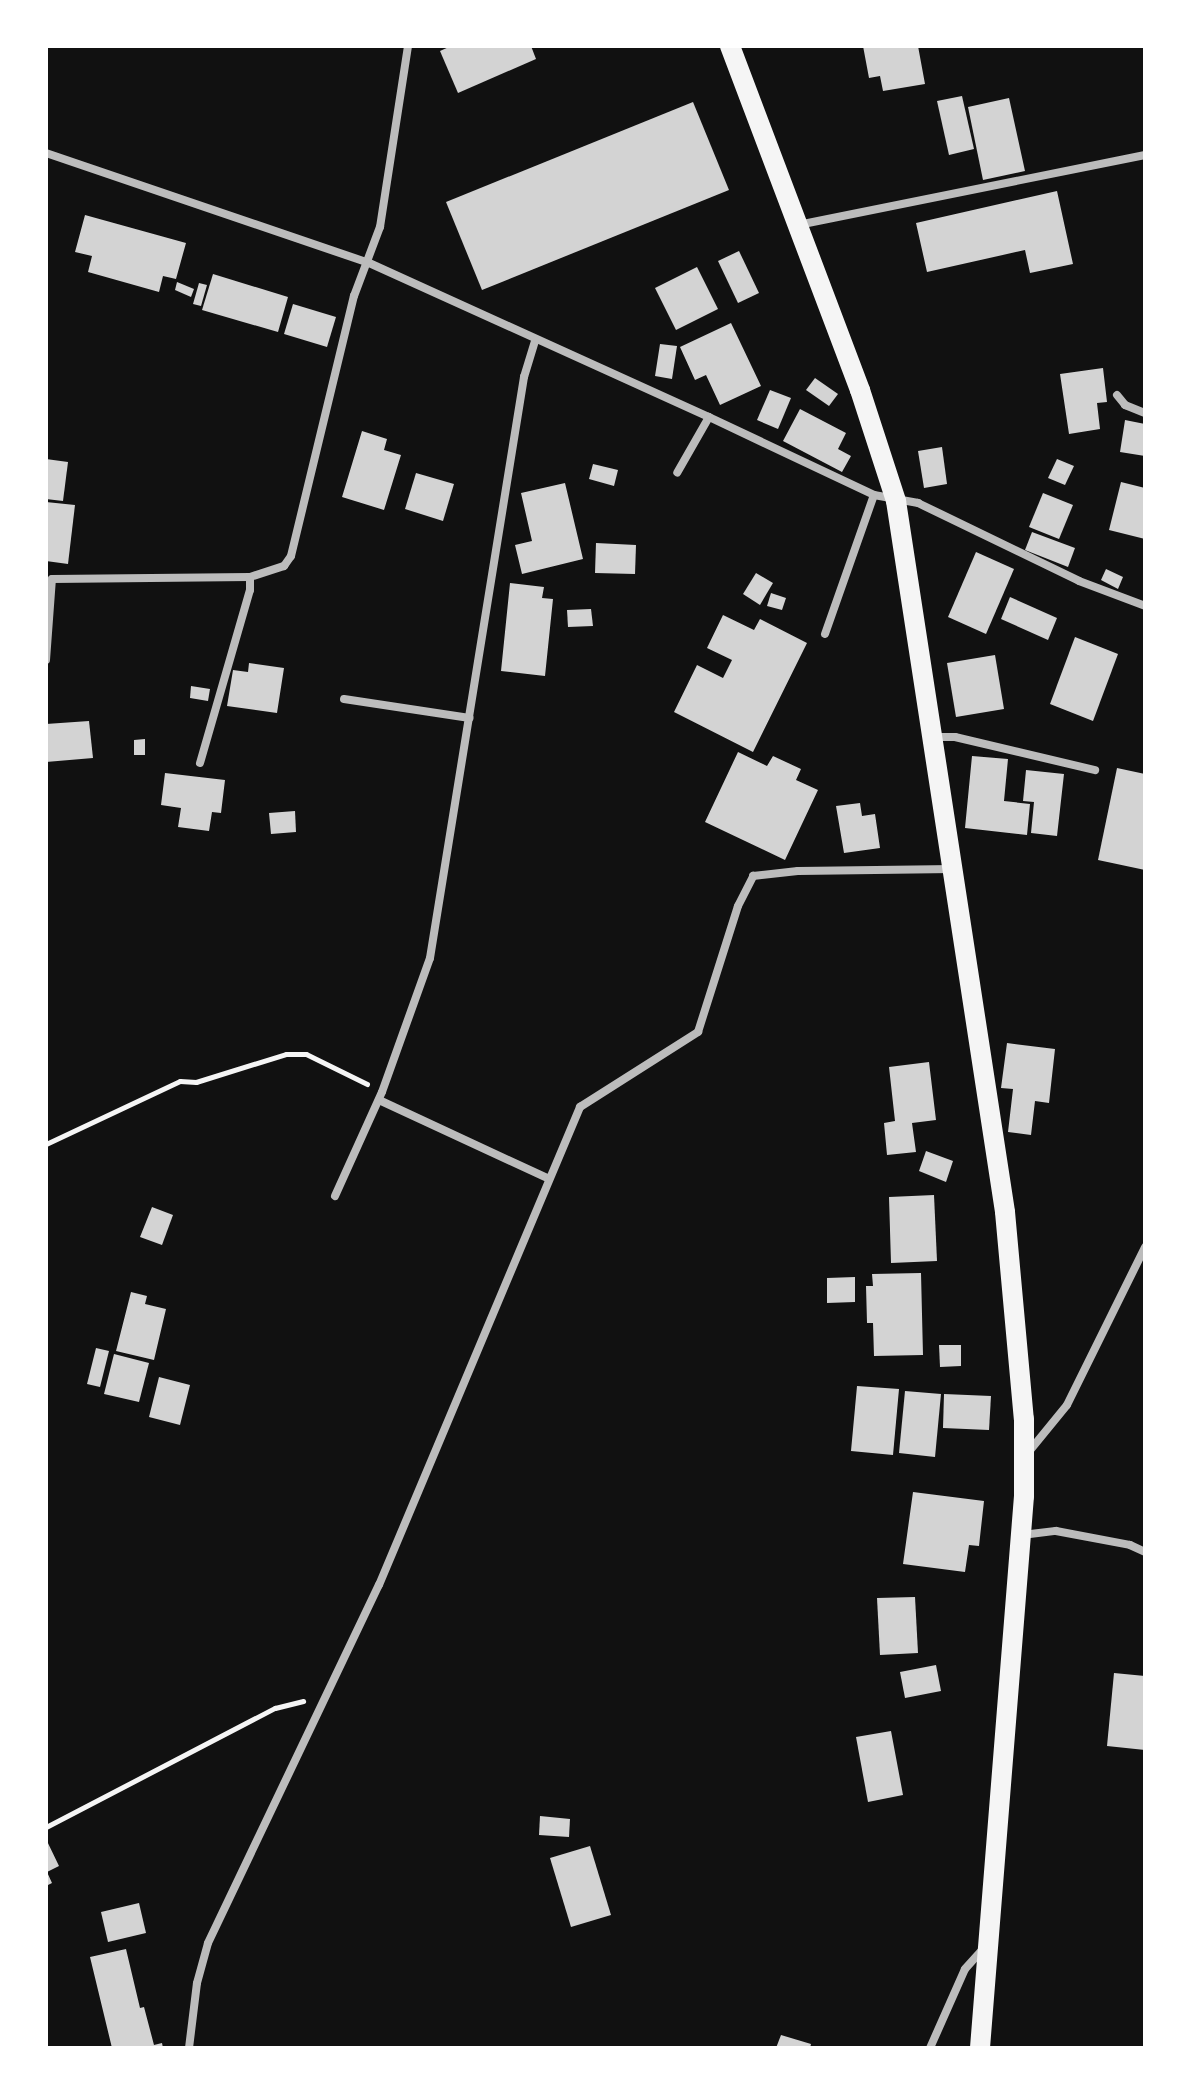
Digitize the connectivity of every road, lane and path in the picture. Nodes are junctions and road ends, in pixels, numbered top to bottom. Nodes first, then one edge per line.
1 (408, 46) edge
2 (730, 46) edge
3 (46, 153) edge
4 (1145, 155) edge
5 (797, 225) junction
6 (367, 262) junction
7 (535, 341) junction
8 (1117, 395) dead end
9 (1145, 413) edge
10 (709, 417) junction
11 (677, 473) dead end
12 (874, 495) junction
13 (896, 501) junction
14 (250, 577) junction
15 (1145, 606) edge
16 (825, 634) dead end
17 (46, 660) edge
18 (344, 699) dead end
19 (470, 718) junction
20 (932, 737) junction
21 (200, 763) dead end
22 (1095, 770) dead end
23 (954, 869) junction
24 (381, 1096) junction
25 (46, 1144) edge
26 (549, 1179) junction
27 (335, 1196) dead end
28 (1145, 1247) edge
29 (1024, 1458) junction
30 (1021, 1535) junction
31 (1145, 1552) edge
32 (323, 1703) junction
33 (46, 1827) edge
34 (990, 1944) junction
35 (189, 2048) edge
36 (930, 2048) edge
37 (980, 2048) edge

1 - 6 street
2 - 5 main road
3 - 6 street
4 - 5 street
5 - 13 main road
6 - 7 street
6 - 14 street
7 - 10 street
7 - 19 street
8 - 9 street
10 - 11 street
10 - 12 street
12 - 13 street
12 - 16 street
13 - 15 street
13 - 20 main road
14 - 17 street
14 - 21 street
18 - 19 street
19 - 24 street
20 - 22 street
20 - 23 main road
23 - 26 street
23 - 29 main road
24 - 25 path
24 - 26 street
24 - 27 street
26 - 32 street
28 - 29 street
29 - 30 main road
30 - 31 street
30 - 34 main road
32 - 33 path
32 - 35 street
34 - 36 street
34 - 37 main road

